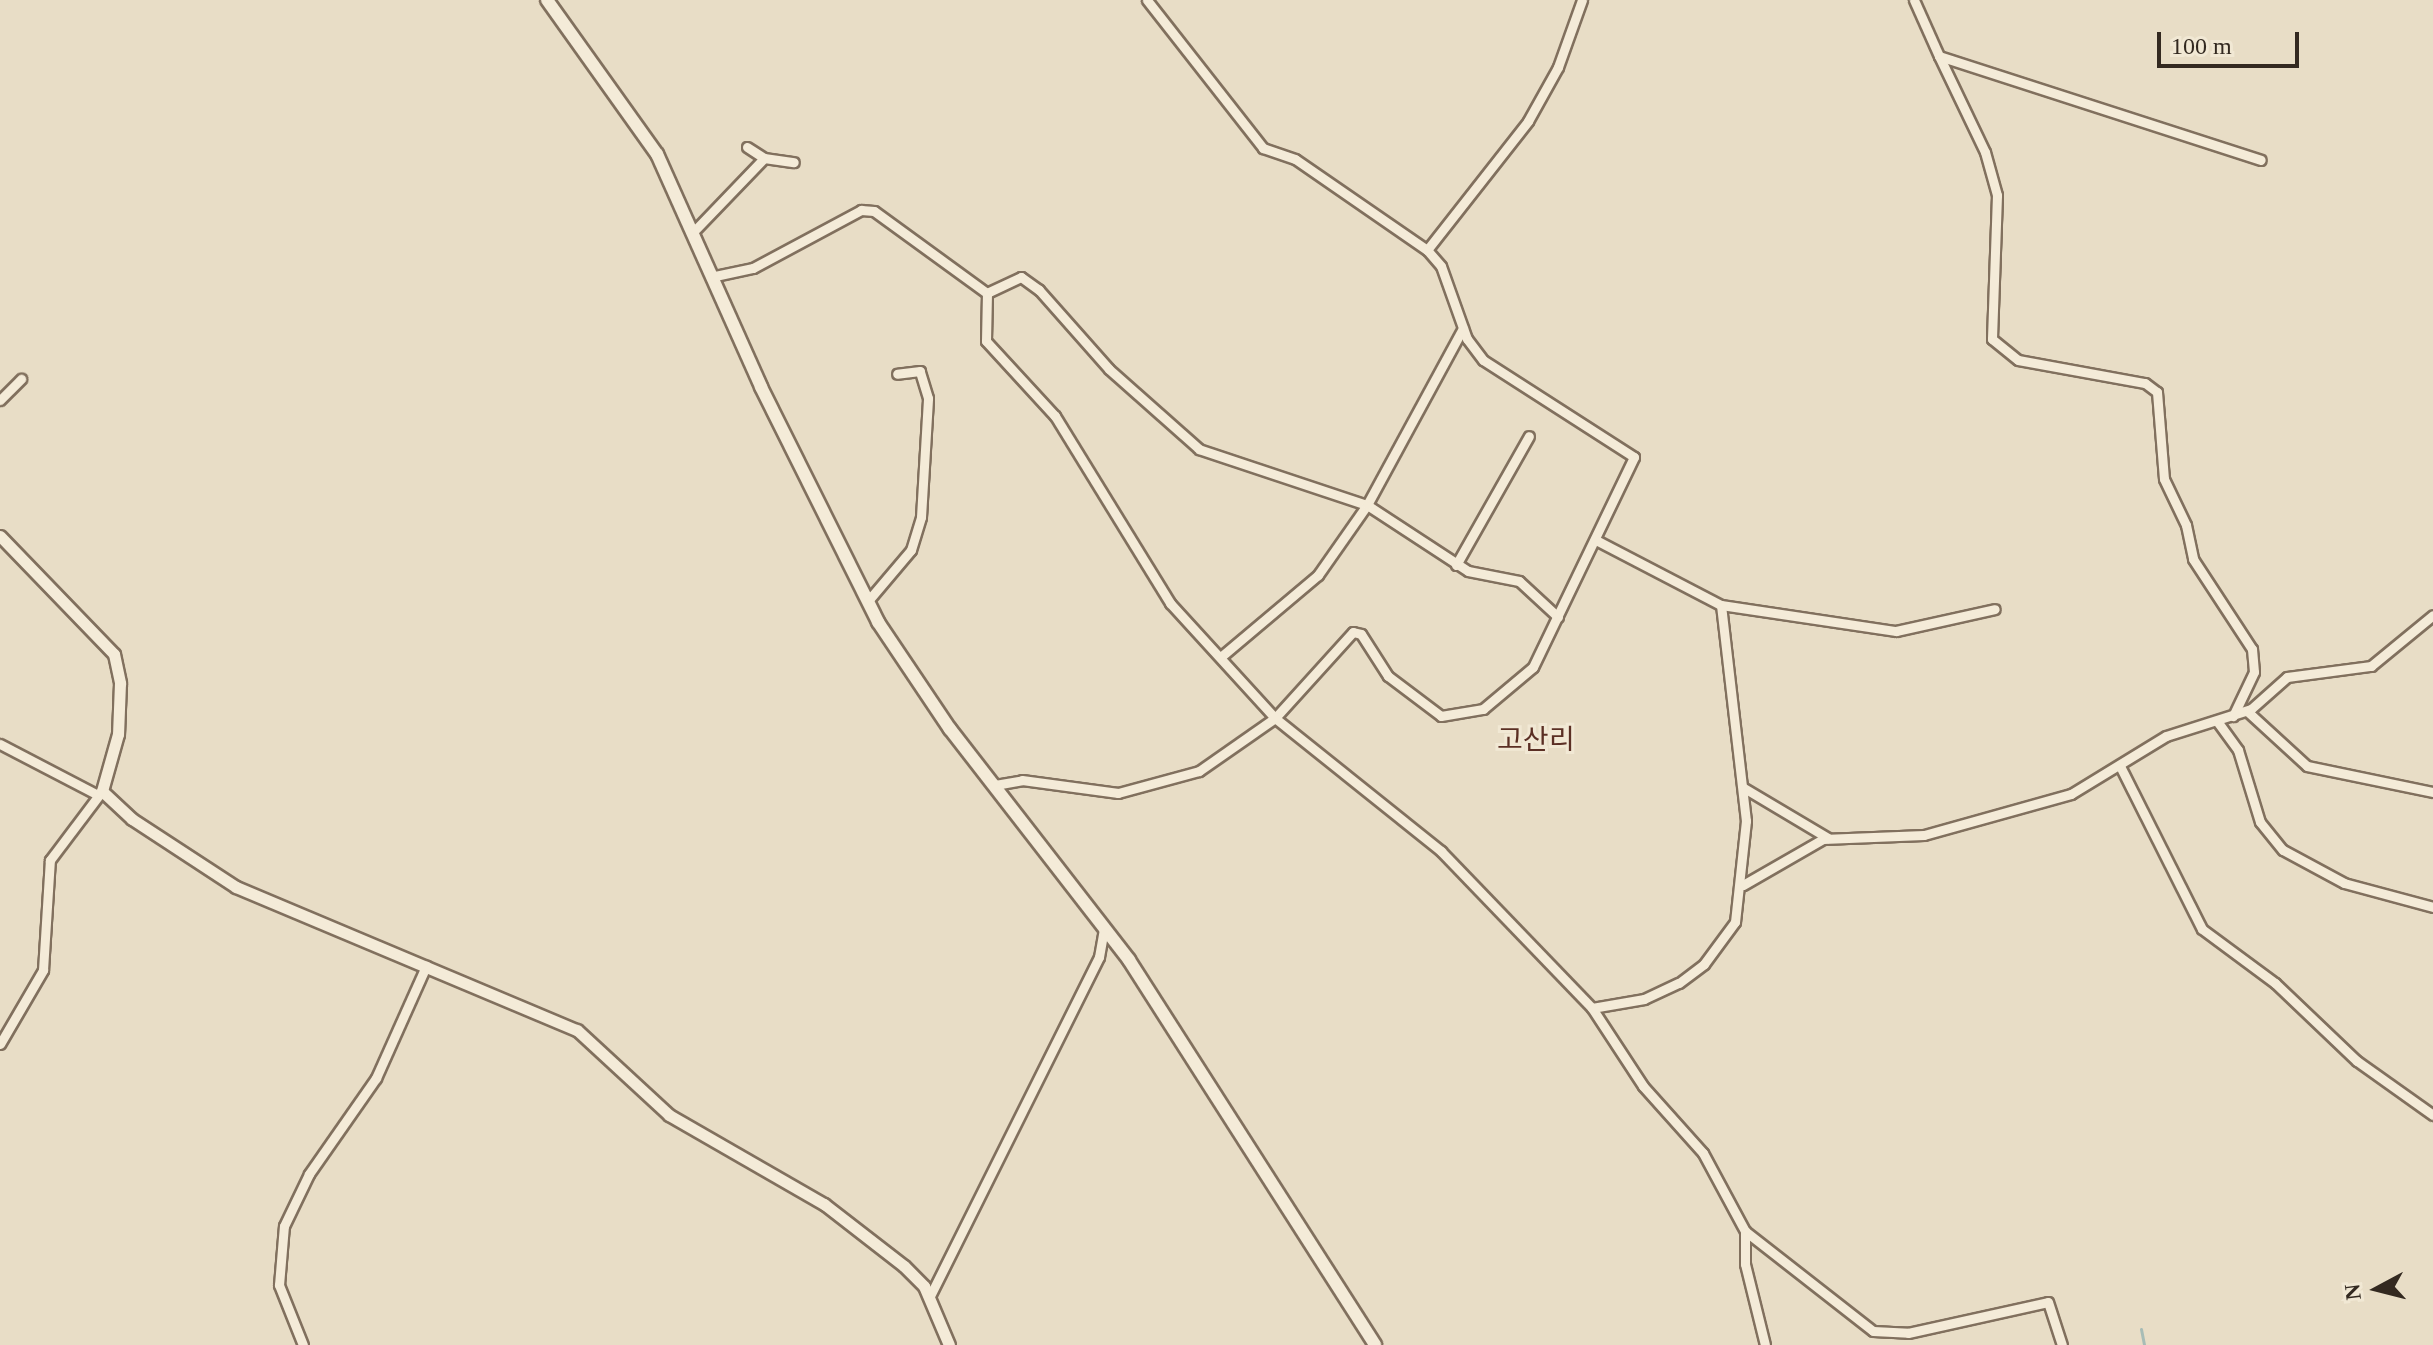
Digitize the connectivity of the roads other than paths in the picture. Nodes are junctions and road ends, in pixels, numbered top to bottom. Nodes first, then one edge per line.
1 (547, 0) edge
2 (1147, 0) edge
3 (1582, 0) edge
4 (1914, 0) edge
5 (1939, 56) junction
6 (747, 147) dead end
7 (764, 158) junction
8 (2261, 160) dead end
9 (794, 162) dead end
10 (696, 229) junction
11 (1427, 250) junction
12 (715, 276) junction
13 (987, 293) junction
14 (1463, 328) junction
15 (897, 374) dead end
16 (21, 379) dead end
17 (0, 400) edge
18 (1529, 436) dead end
19 (1367, 505) junction
20 (0, 536) edge
21 (1596, 540) junction
22 (1456, 565) junction
23 (867, 602) junction
24 (1721, 605) junction
25 (1995, 609) dead end
26 (2433, 615) edge
27 (1558, 617) junction
28 (1223, 655) junction
29 (2247, 711) junction
30 (2233, 716) junction
31 (1275, 718) junction
32 (2217, 721) junction
33 (0, 744) edge
34 (2120, 766) junction
35 (995, 785) junction
36 (1744, 788) junction
37 (2433, 792) edge
38 (100, 793) junction
39 (1828, 838) junction
40 (1743, 885) junction
41 (2433, 907) edge
42 (1104, 928) junction
43 (426, 966) junction
44 (1592, 1008) junction
45 (0, 1044) edge
46 (2433, 1115) edge
47 (1745, 1231) junction
48 (929, 1298) junction
49 (303, 1345) edge
50 (949, 1345) edge
51 (1375, 1345) edge
52 (1765, 1345) edge
53 (2062, 1345) edge

1 - 10 main road
2 - 11 street
3 - 11 street
4 - 5 street
5 - 8 street
5 - 30 street
6 - 7 street
7 - 9 street
7 - 10 street
10 - 12 main road
11 - 14 street
12 - 13 street
12 - 23 main road
13 - 19 street
13 - 28 street
14 - 19 street
14 - 21 street
15 - 23 street
16 - 17 street
18 - 22 street
19 - 22 street
19 - 28 street
20 - 38 street
21 - 24 street
21 - 27 street
22 - 27 street
23 - 35 main road
24 - 25 street
24 - 36 street
26 - 29 street
27 - 31 street
28 - 31 street
29 - 30 street
29 - 37 street
30 - 32 street
31 - 35 street
31 - 44 street
32 - 34 street
32 - 41 street
33 - 38 street
34 - 39 street
34 - 46 street
35 - 42 main road
36 - 39 street
36 - 40 street
38 - 43 street
38 - 45 street
39 - 40 street
40 - 44 street
42 - 48 street
42 - 51 main road
43 - 48 street
43 - 49 street
44 - 47 street
47 - 52 street
47 - 53 street
48 - 50 street

